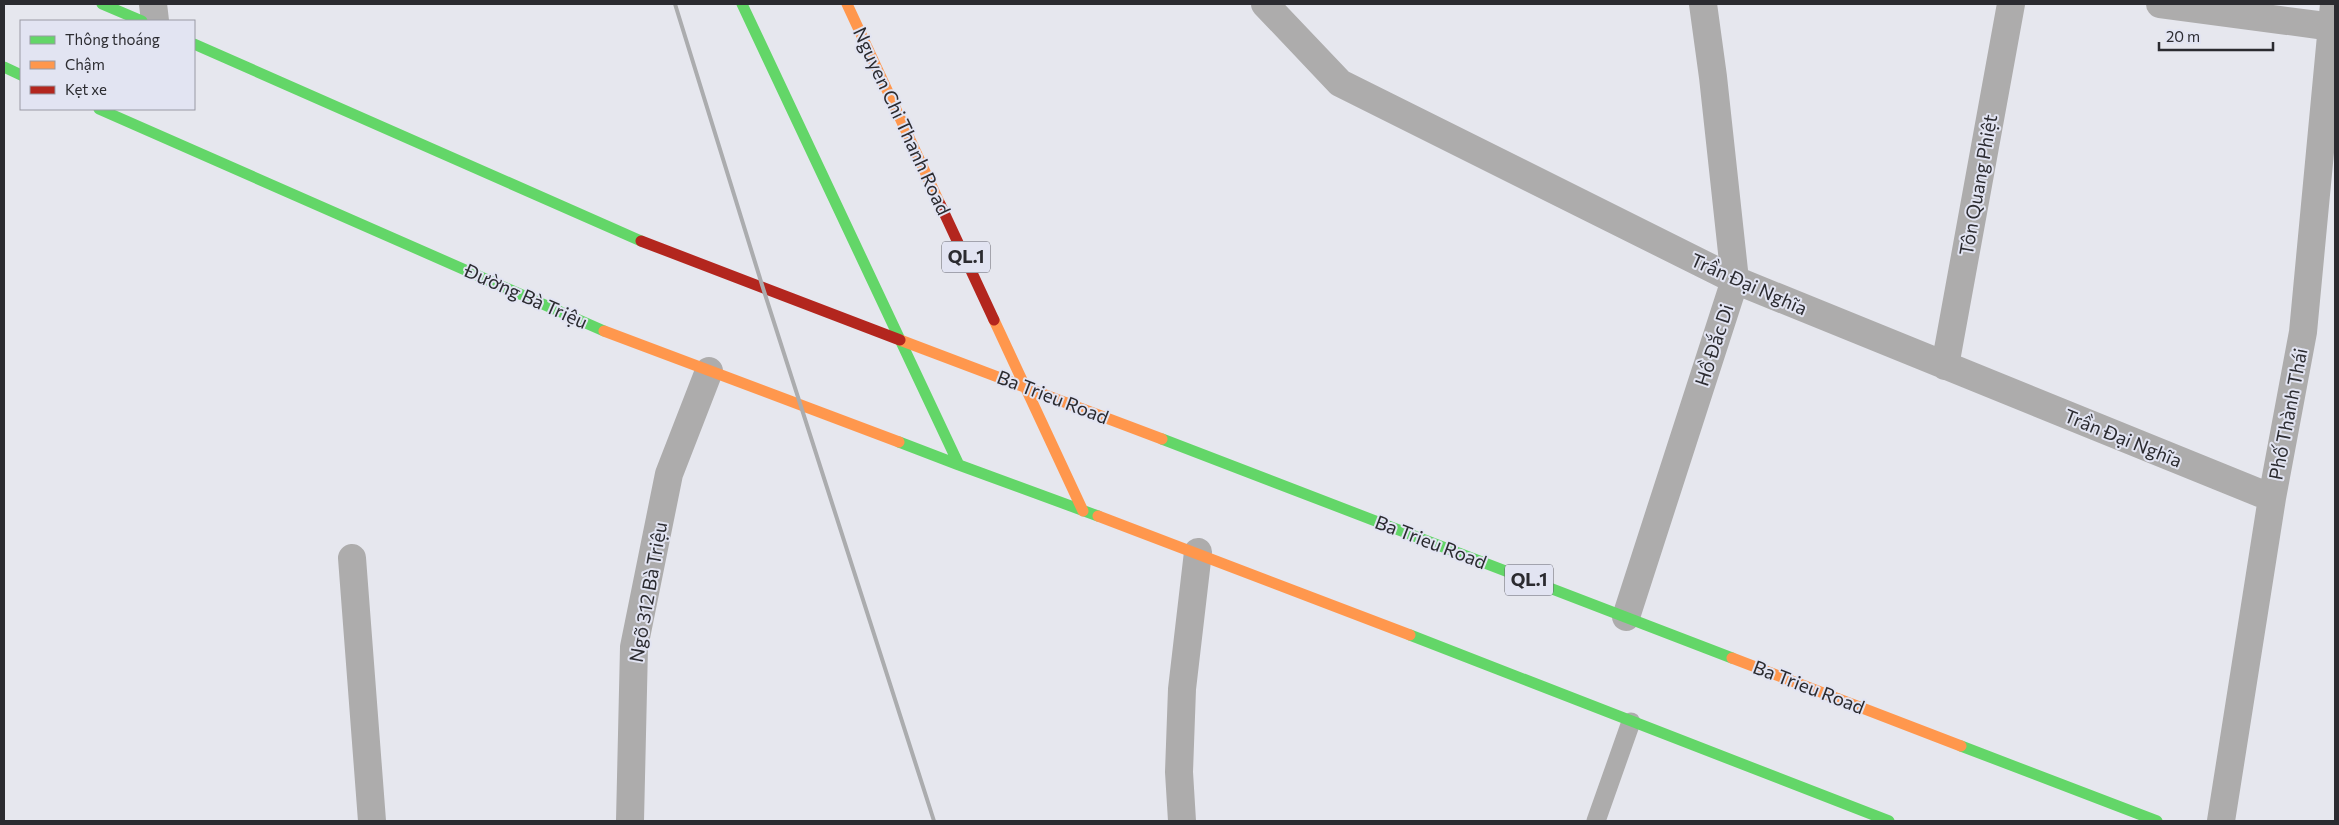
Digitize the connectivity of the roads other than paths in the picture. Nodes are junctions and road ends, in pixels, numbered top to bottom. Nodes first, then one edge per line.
1 (102, 4) edge
2 (154, 4) edge
3 (742, 4) edge
4 (847, 4) edge
5 (1265, 4) edge
6 (1703, 4) edge
7 (2011, 4) edge
8 (2160, 4) edge
9 (2334, 15) edge
10 (140, 20) edge
11 (155, 20) edge
12 (195, 44) edge
13 (4, 67) edge
14 (20, 74) edge
15 (101, 110) edge
16 (1735, 280) junction
17 (900, 340) junction
18 (1945, 366) junction
19 (710, 371) junction
20 (1027, 387) junction
21 (959, 466) junction
22 (2272, 498) junction
23 (1083, 511) junction
24 (1198, 552) junction
25 (352, 558) dead end
26 (1626, 617) junction
27 (1631, 722) junction
28 (372, 821) edge
29 (630, 821) edge
30 (1182, 821) edge
31 (1596, 821) edge
32 (1889, 821) edge
33 (2157, 821) edge
34 (2221, 821) edge

1 - 10 main road
2 - 11 street
3 - 17 main road
4 - 20 main road, Nguyen Chi Thanh Road / QL.1
5 - 16 street, Trần Đại Nghĩa
6 - 16 street, Hồ Đắc Di
7 - 18 street, Tôn Quang Phiệt
8 - 9 street
9 - 22 street, Phố Thành Thái
12 - 17 main road
13 - 14 main road
15 - 19 main road, Đường Bà Triệu
16 - 18 street, Trần Đại Nghĩa
16 - 26 street, Hồ Đắc Di
17 - 20 main road, Ba Trieu Road / QL.1
17 - 21 main road
18 - 22 street, Trần Đại Nghĩa
19 - 21 main road, Đường Bà Triệu
19 - 29 street, Ngõ 312 Bà Triệu
20 - 23 main road, Nguyen Chi Thanh Road / QL.1
20 - 26 main road, Ba Trieu Road / QL.1
21 - 23 main road
22 - 34 street, Phố Thành Thái
23 - 24 main road
24 - 27 main road
24 - 30 street
25 - 28 street
26 - 33 main road, Ba Trieu Road / QL.1
27 - 31 lane
27 - 32 main road

